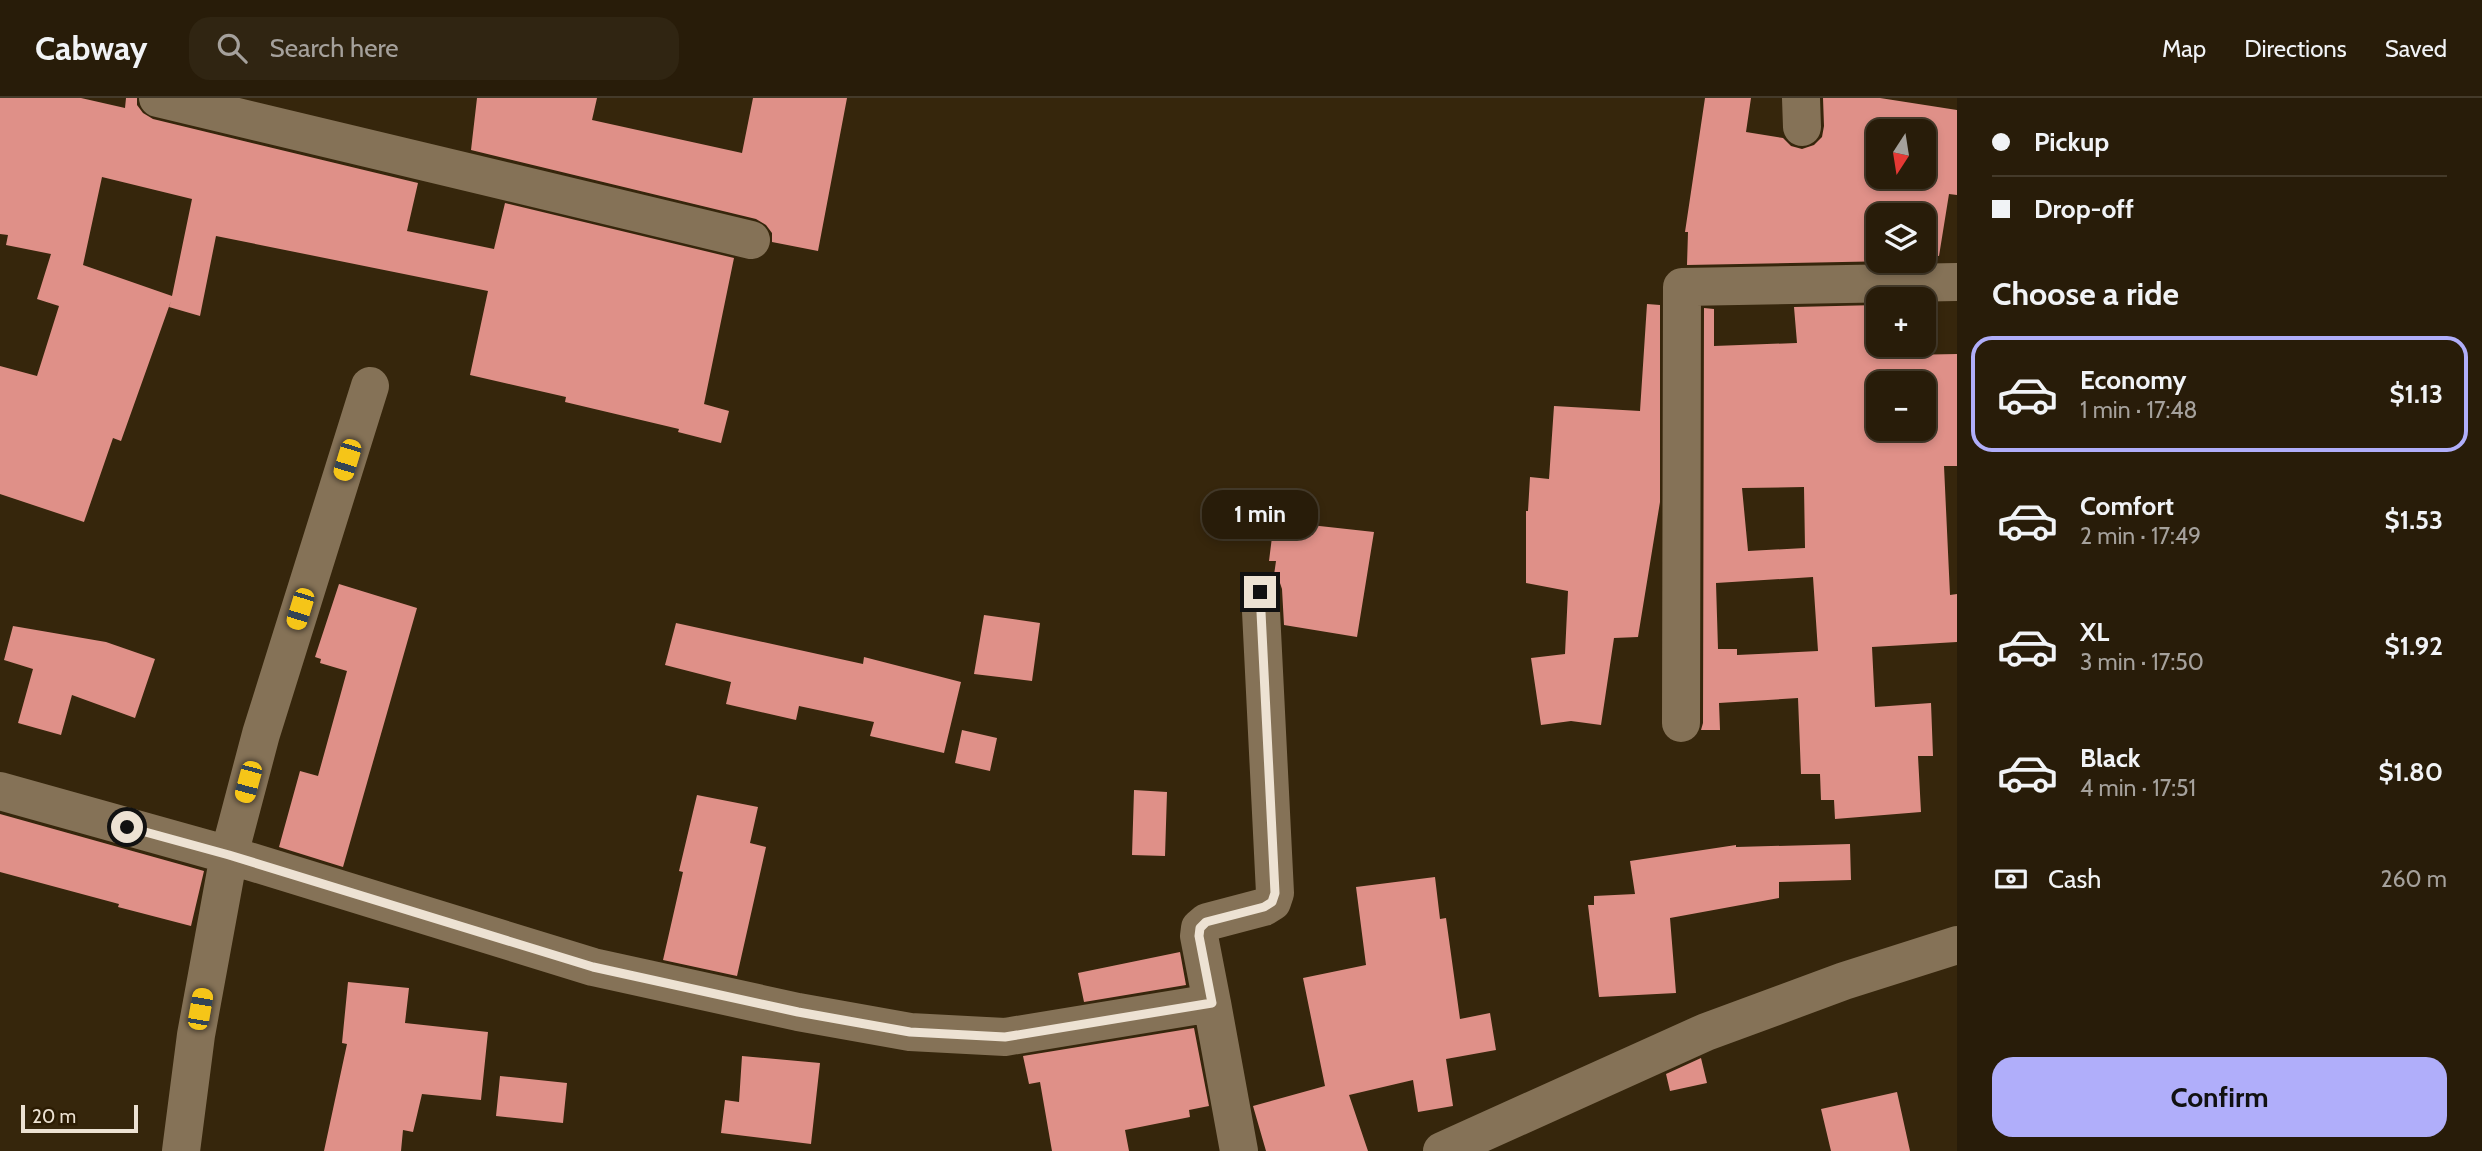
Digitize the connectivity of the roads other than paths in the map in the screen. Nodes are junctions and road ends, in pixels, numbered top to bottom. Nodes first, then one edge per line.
1 (158, 98) edge
2 (751, 240) dead end
3 (1957, 282) edge
4 (370, 386) dead end
5 (1260, 592) dead end
6 (1681, 723) dead end
7 (0, 792) edge
8 (229, 855) junction
9 (1957, 945) edge
10 (1212, 1003) junction
11 (181, 1151) edge
12 (1239, 1151) edge
13 (1442, 1151) edge

1 - 2 street
3 - 6 street
4 - 8 street
5 - 10 street
7 - 8 street
8 - 10 street
8 - 11 street
9 - 13 street
10 - 12 street

